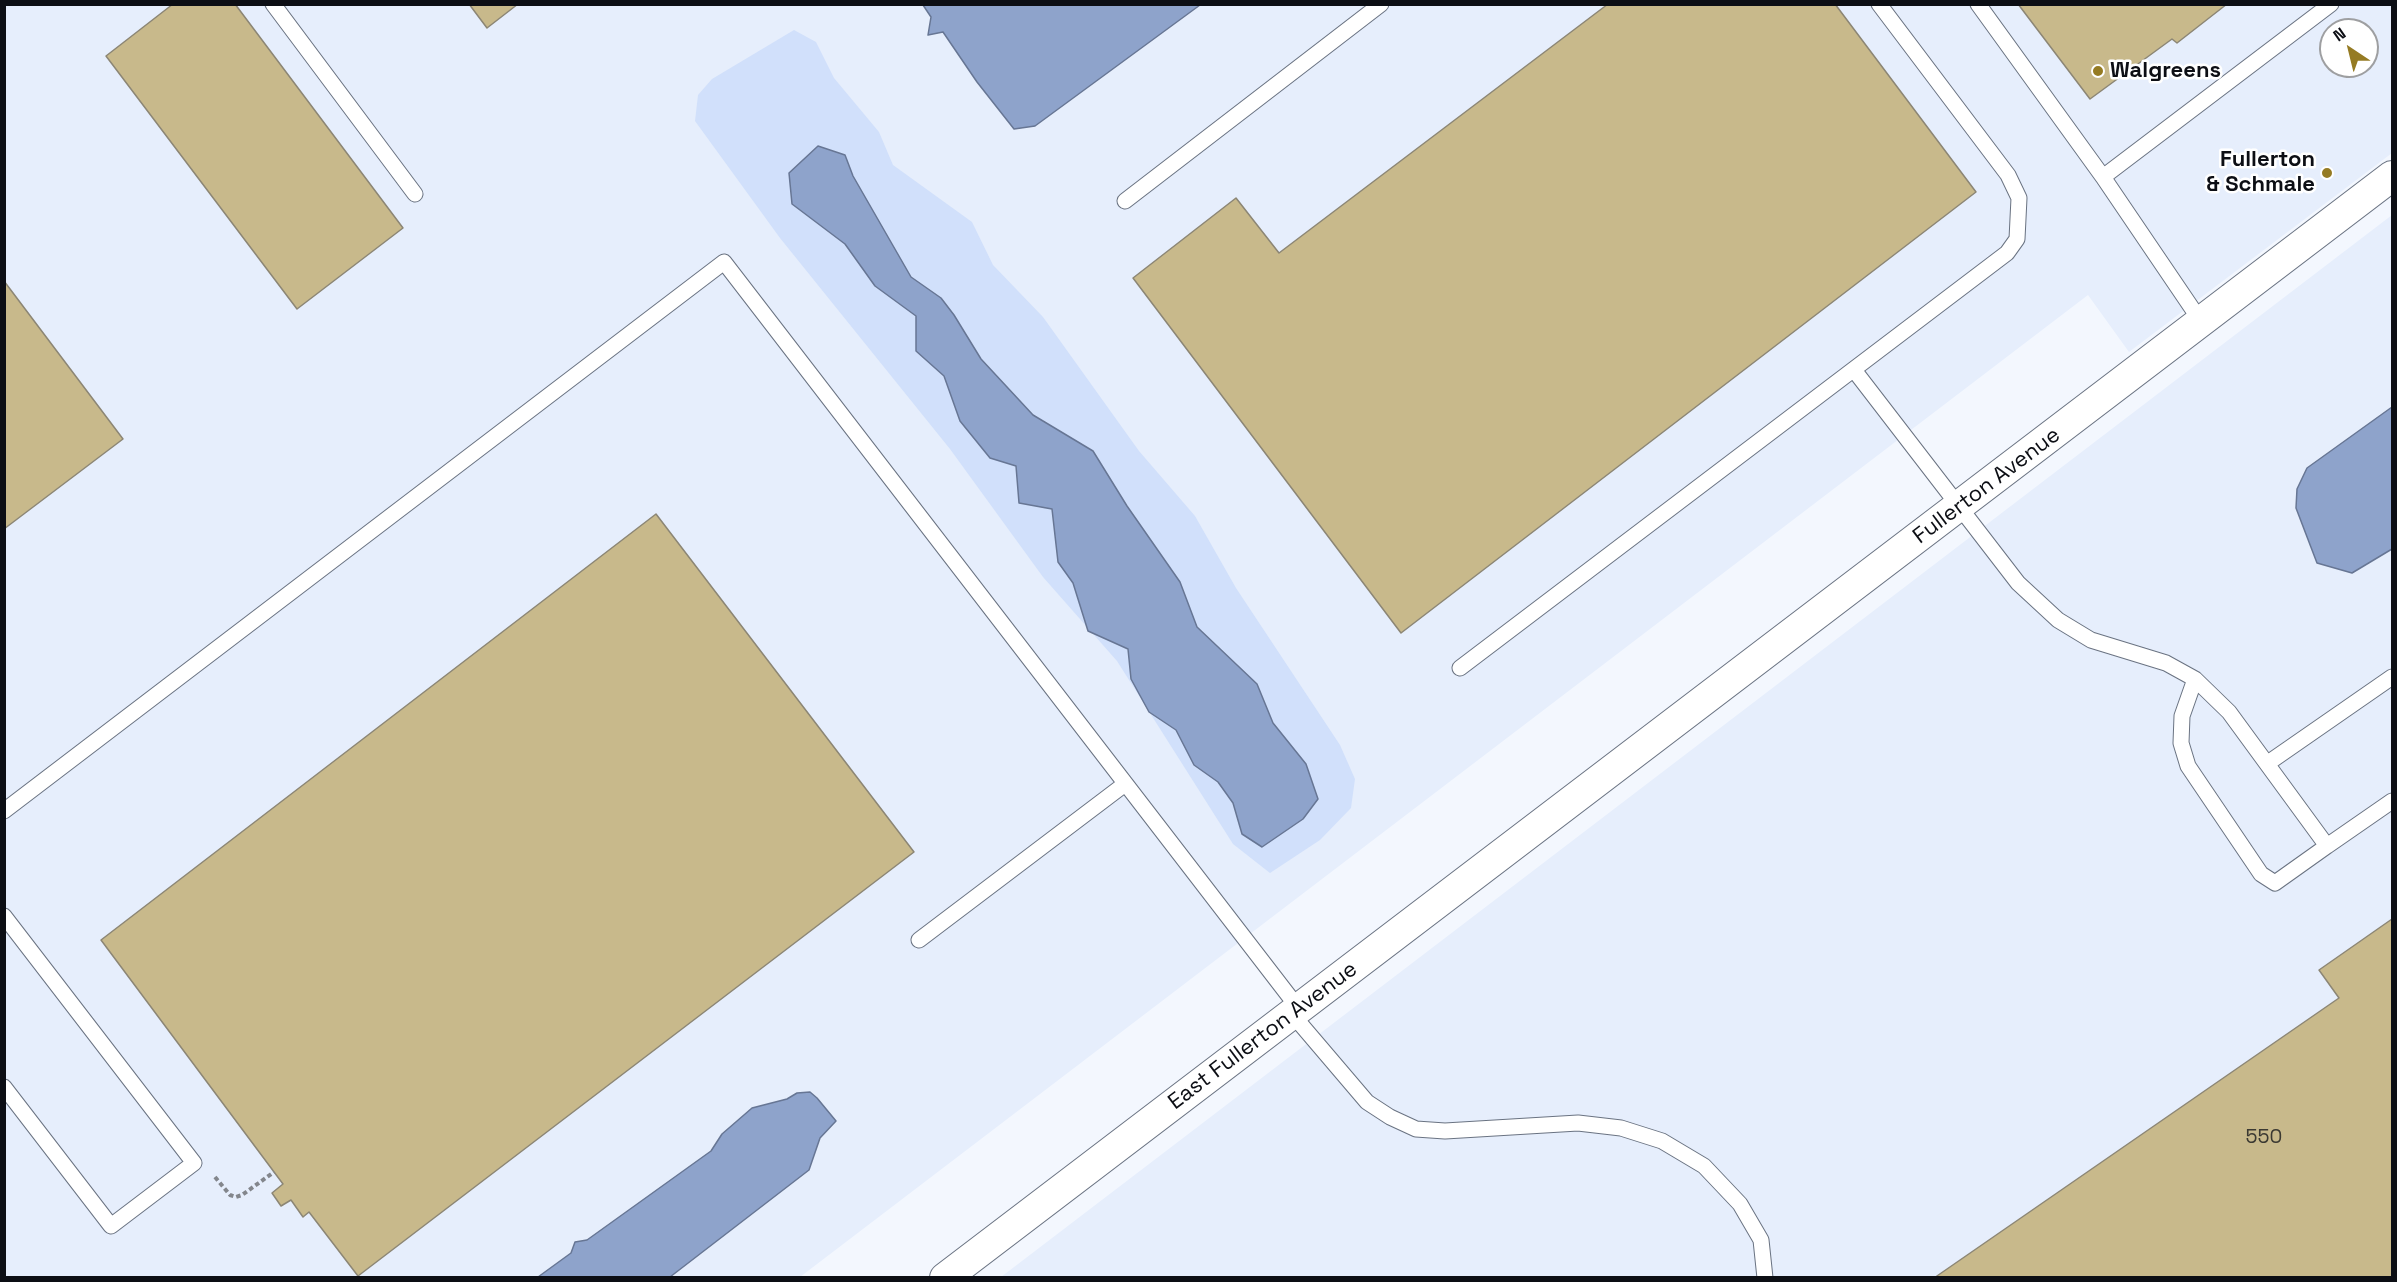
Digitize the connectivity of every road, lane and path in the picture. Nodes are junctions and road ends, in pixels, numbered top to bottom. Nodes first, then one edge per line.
1 (273, 4) edge
2 (1381, 4) edge
3 (1879, 4) edge
4 (1978, 4) edge
5 (2331, 4) edge
6 (2392, 176) edge
7 (2103, 177) junction
8 (415, 194) dead end
9 (1125, 201) dead end
10 (2202, 323) junction
11 (1854, 370) junction
12 (1960, 507) junction
13 (1460, 668) dead end
14 (2392, 677) edge
15 (2195, 679) junction
16 (2268, 763) junction
17 (1125, 783) junction
18 (1581, 794) joint
19 (2392, 801) edge
20 (4, 811) edge
21 (2326, 846) junction
22 (4, 916) edge
23 (919, 940) dead end
24 (1295, 1011) junction
25 (4, 1087) edge
26 (194, 1163) junction
27 (274, 1172) dead end
28 (945, 1278) edge
29 (1765, 1278) edge

1 - 8 lane
2 - 9 lane
3 - 11 lane
4 - 7 lane
5 - 7 lane
6 - 10 street, Fullerton Avenue
7 - 10 lane
10 - 12 street, Fullerton Avenue
11 - 12 lane
11 - 13 lane
12 - 15 lane
12 - 18 street, Fullerton Avenue
14 - 16 lane
15 - 16 lane
15 - 21 lane
16 - 21 lane
17 - 20 lane
17 - 23 lane
17 - 24 lane
18 - 24 street, East Fullerton Avenue
19 - 21 lane
22 - 26 lane
24 - 28 street, East Fullerton Avenue
24 - 29 lane
25 - 26 lane
26 - 27 path

